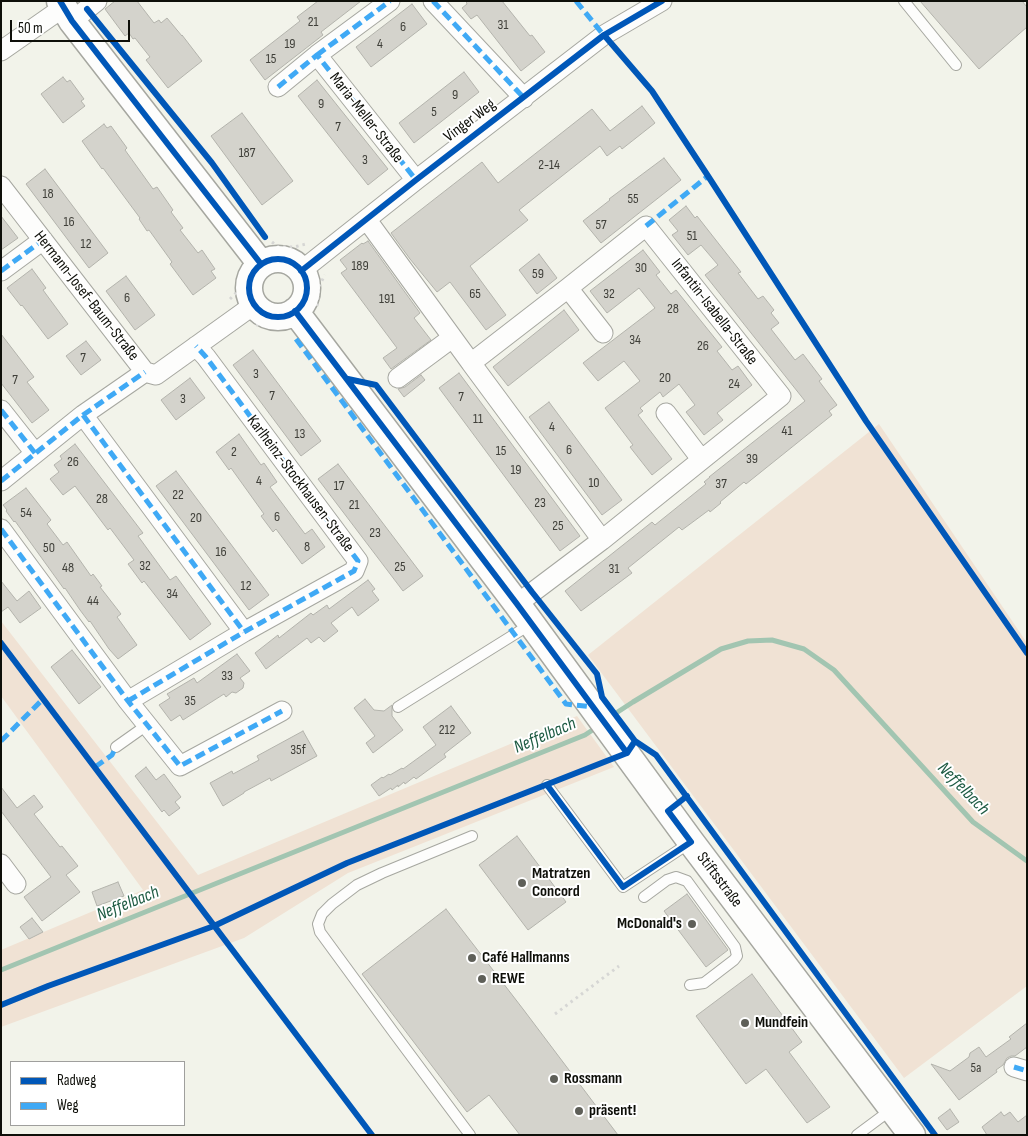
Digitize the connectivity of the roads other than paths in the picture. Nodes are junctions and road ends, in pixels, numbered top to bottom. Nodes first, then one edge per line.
1 (97, 1) edge
2 (390, 1) edge
3 (433, 1) edge
4 (662, 1) edge
5 (904, 1) edge
6 (66, 10) edge
7 (1, 51) edge
8 (317, 56) junction
9 (956, 65) dead end
10 (278, 87) dead end
11 (524, 98) junction
12 (416, 180) junction
13 (1, 186) edge
14 (367, 220) junction
15 (43, 240) junction
16 (256, 256) junction
17 (310, 264) junction
18 (1, 271) edge
19 (568, 288) junction
20 (246, 311) junction
21 (296, 322) junction
22 (602, 332) dead end
23 (452, 338) junction
24 (196, 346) junction
25 (470, 363) junction
26 (145, 372) junction
27 (398, 378) dead end
28 (1, 410) edge
29 (666, 412) dead end
30 (84, 415) junction
31 (35, 453) junction
32 (701, 459) junction
33 (1, 481) edge
34 (1, 529) edge
35 (602, 540) junction
36 (524, 614) junction
37 (244, 632) junction
38 (128, 701) junction
39 (398, 707) dead end
40 (282, 710) dead end
41 (147, 725) junction
42 (116, 747) dead end
43 (547, 785) dead end
44 (472, 836) dead end
45 (691, 842) junction
46 (1, 864) edge
47 (16, 884) dead end
48 (644, 897) dead end
49 (690, 985) dead end
50 (892, 1109) junction
51 (470, 1135) edge
52 (857, 1135) edge
53 (912, 1135) edge

1 - 6 street
2 - 8 street
3 - 11 street
4 - 11 street, Vinger Weg
5 - 9 lane
6 - 7 street
6 - 16 street
8 - 10 street
8 - 12 street, Maria-Meller-Straße
11 - 12 street, Vinger Weg
12 - 14 street, Vinger Weg
13 - 15 street, Hermann-Josef-Baum-Straße
14 - 17 street, Vinger Weg
14 - 23 street
15 - 18 street
15 - 26 street, Hermann-Josef-Baum-Straße
16 - 17 street
16 - 20 street
17 - 21 street
19 - 22 street
19 - 25 street, Infantin-Isabella-Straße
19 - 32 street, Infantin-Isabella-Straße
20 - 21 street
20 - 24 street, Hermann-Josef-Baum-Straße
21 - 36 street, Stiftsstraße
23 - 25 street
23 - 27 street
24 - 26 street, Hermann-Josef-Baum-Straße
24 - 37 street, Karlheinz-Stockhausen-Straße
25 - 35 street
26 - 30 street
28 - 31 street
29 - 32 street
30 - 31 street
30 - 37 street
31 - 33 street
32 - 35 street, Infantin-Isabella-Straße
34 - 38 street
35 - 36 street, Infantin-Isabella-Straße
36 - 39 lane
36 - 45 street, Stiftsstraße
37 - 38 street, Karlheinz-Stockhausen-Straße
38 - 41 street
40 - 41 street
41 - 42 lane
43 - 45 lane
44 - 51 lane
45 - 50 street, Stiftsstraße
46 - 47 street
48 - 49 lane
50 - 52 lane
50 - 53 street, Stiftsstraße

